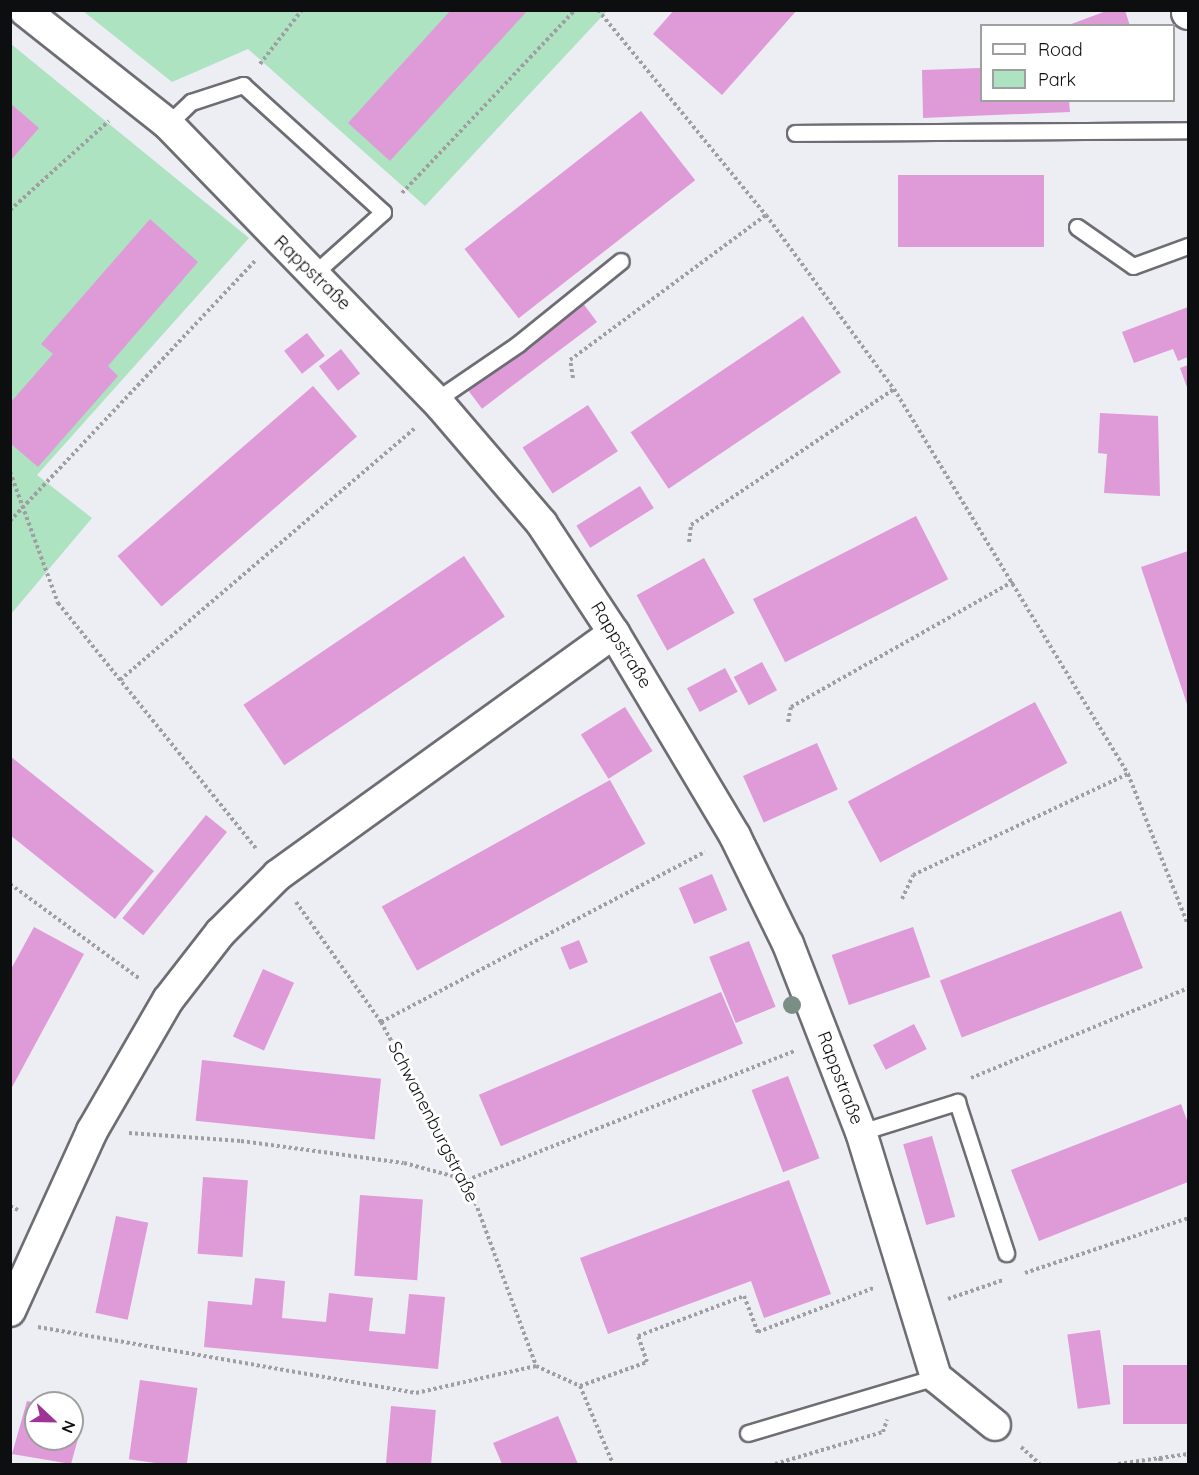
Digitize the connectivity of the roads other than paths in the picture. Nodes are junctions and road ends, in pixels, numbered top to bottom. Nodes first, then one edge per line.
1 (24, 10) edge
2 (168, 124) junction
3 (1188, 130) edge
4 (795, 134) dead end
5 (1077, 227) dead end
6 (1188, 246) edge
7 (621, 261) dead end
8 (315, 272) junction
9 (438, 403) junction
10 (614, 633) junction
11 (861, 1131) junction
12 (1006, 1253) dead end
13 (22, 1319) edge
14 (936, 1377) junction
15 (995, 1425) dead end
16 (748, 1433) dead end

1 - 2 street, Rappstraße
2 - 8 street, Rappstraße
2 - 8 lane
3 - 4 lane
5 - 6 lane
7 - 9 lane
8 - 9 street, Rappstraße
9 - 10 street, Rappstraße
10 - 11 street, Rappstraße
10 - 13 street
11 - 12 lane
11 - 14 street, Rappstraße
14 - 15 street
14 - 16 lane

